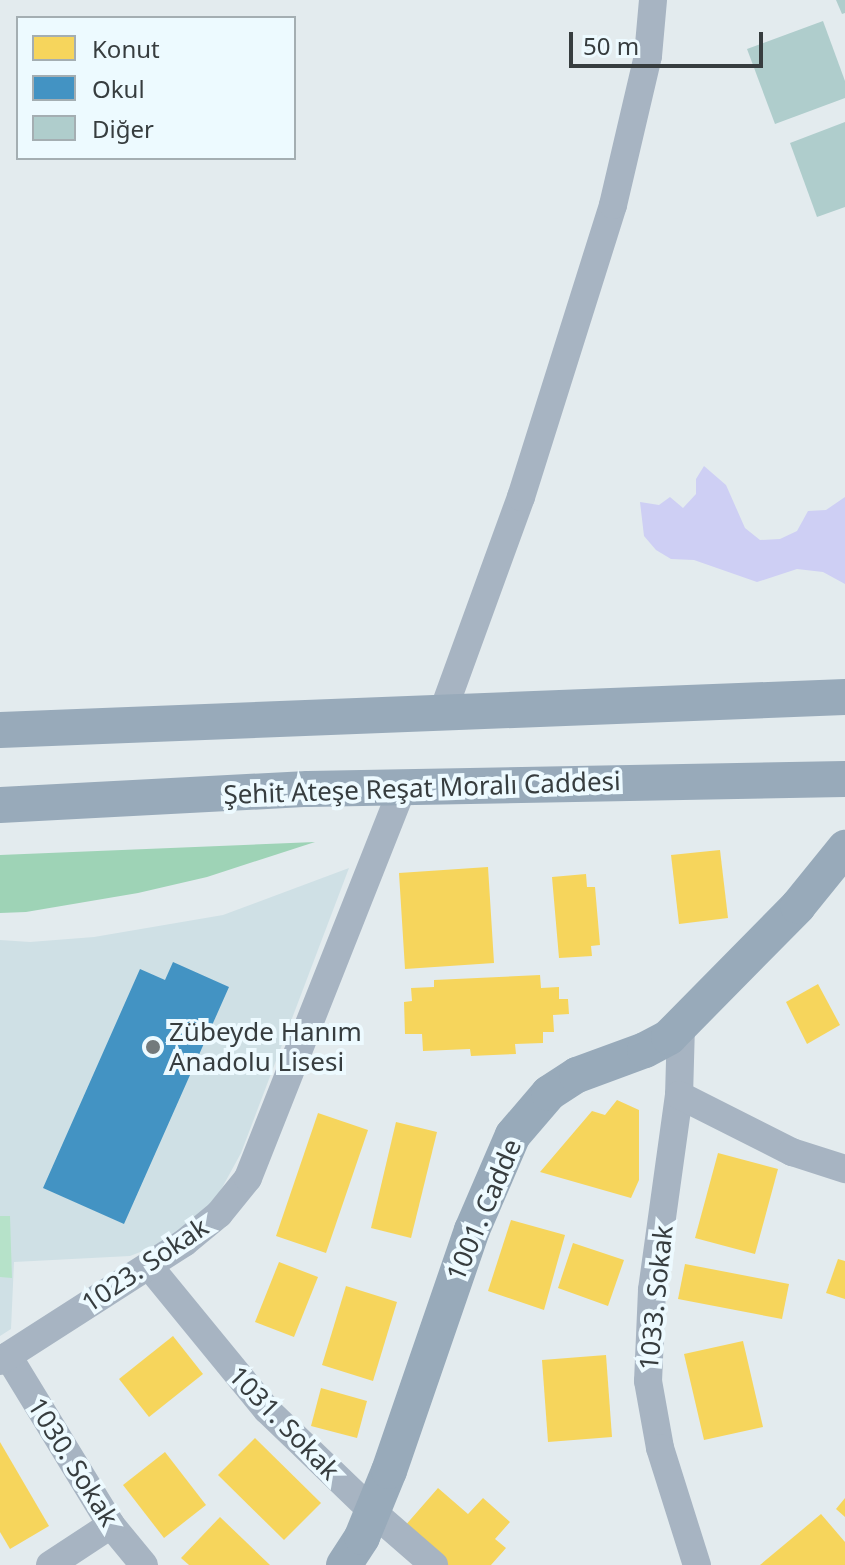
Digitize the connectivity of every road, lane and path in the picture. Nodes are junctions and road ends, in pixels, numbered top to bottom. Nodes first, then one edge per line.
1 (653, 0) edge
2 (845, 697) edge
3 (442, 714) junction
4 (0, 730) edge
5 (845, 779) edge
6 (403, 787) junction
7 (0, 805) edge
8 (845, 848) edge
9 (681, 1025) junction
10 (679, 1095) junction
11 (845, 1169) edge
12 (149, 1266) junction
13 (4, 1358) edge
14 (373, 1512) junction
15 (111, 1525) junction
16 (50, 1565) edge
17 (144, 1565) edge
18 (344, 1565) edge
19 (434, 1565) edge
20 (697, 1565) edge

1 - 3 street
2 - 3 main road
3 - 4 main road
5 - 6 main road, Şehit Ateşe Reşat Moralı Caddesi
6 - 7 main road, Şehit Ateşe Reşat Moralı Caddesi
6 - 12 street, 1023. Sokak
8 - 9 main road, 1001. Cadde
9 - 10 street, 1033. Sokak
9 - 14 main road, 1001. Cadde
10 - 11 street
10 - 20 street, 1033. Sokak
12 - 13 street, 1023. Sokak
12 - 14 street, 1031. Sokak
13 - 15 street, 1030. Sokak
14 - 18 main road, 1001. Cadde
14 - 19 street, 1031. Sokak
15 - 16 street
15 - 17 street, 1030. Sokak

